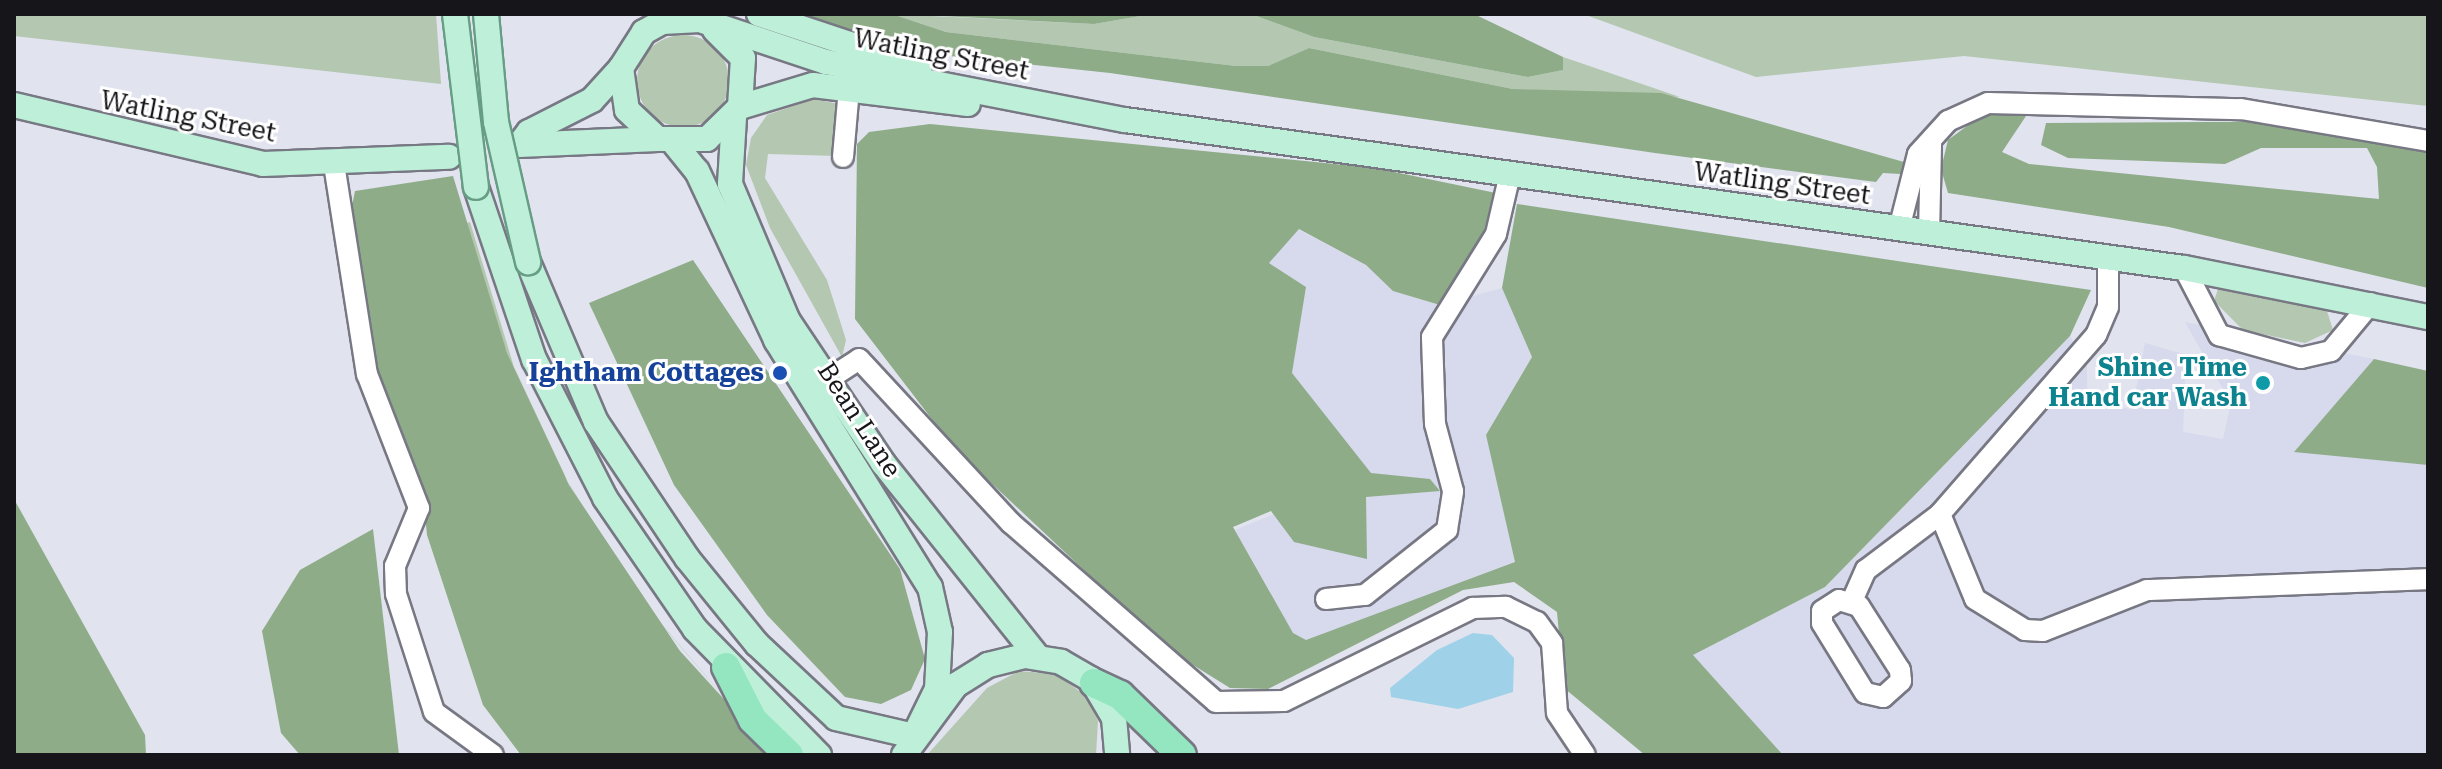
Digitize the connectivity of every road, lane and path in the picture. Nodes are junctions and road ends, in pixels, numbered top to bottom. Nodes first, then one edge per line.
1 (455, 14) edge
2 (486, 14) edge
3 (759, 14) edge
4 (698, 19) edge
5 (621, 68) junction
6 (849, 89) junction
7 (14, 105) edge
8 (737, 112) junction
9 (1125, 120) junction
10 (666, 141) junction
11 (2428, 141) edge
12 (1931, 144) junction
13 (449, 157) dead end
14 (843, 157) dead end
15 (334, 164) junction
16 (1510, 174) junction
17 (1899, 229) junction
18 (1929, 234) junction
19 (2108, 256) junction
20 (2184, 268) junction
21 (2371, 303) junction
22 (2428, 317) edge
23 (827, 380) junction
24 (1940, 514) junction
25 (2428, 579) edge
26 (1326, 599) dead end
27 (1852, 601) junction
28 (1037, 656) junction
29 (726, 667) junction
30 (1094, 683) junction
31 (1117, 743) edge
32 (909, 745) edge
33 (493, 755) edge
34 (789, 755) edge
35 (819, 755) edge
36 (1125, 755) edge
37 (1182, 755) edge
38 (1585, 755) edge

1 - 29 main road, bridge
2 - 32 main road, bridge
3 - 9 main road
4 - 5 main road
4 - 8 main road
4 - 9 main road, Watling Street
5 - 10 main road
5 - 10 main road
6 - 8 main road, Watling Street
6 - 9 main road, Watling Street
6 - 14 lane
7 - 15 main road, Watling Street
8 - 10 main road
8 - 23 main road, Bean Lane
9 - 16 main road, Watling Street
10 - 32 main road, Bean Lane
11 - 12 lane
12 - 17 lane
12 - 18 lane
13 - 15 main road, Watling Street
15 - 33 lane
16 - 17 main road, Watling Street
16 - 26 lane
17 - 18 main road, Watling Street
18 - 19 main road, Watling Street
19 - 20 main road, Watling Street
19 - 24 lane
20 - 21 main road, Watling Street
20 - 21 lane
21 - 22 main road, Watling Street
23 - 28 main road, Bean Lane
23 - 38 lane
24 - 25 lane
24 - 27 lane
27 - 27 lane
28 - 30 main road
28 - 32 main road
29 - 34 highway
29 - 35 main road
30 - 31 main road
30 - 37 highway
31 - 36 main road

